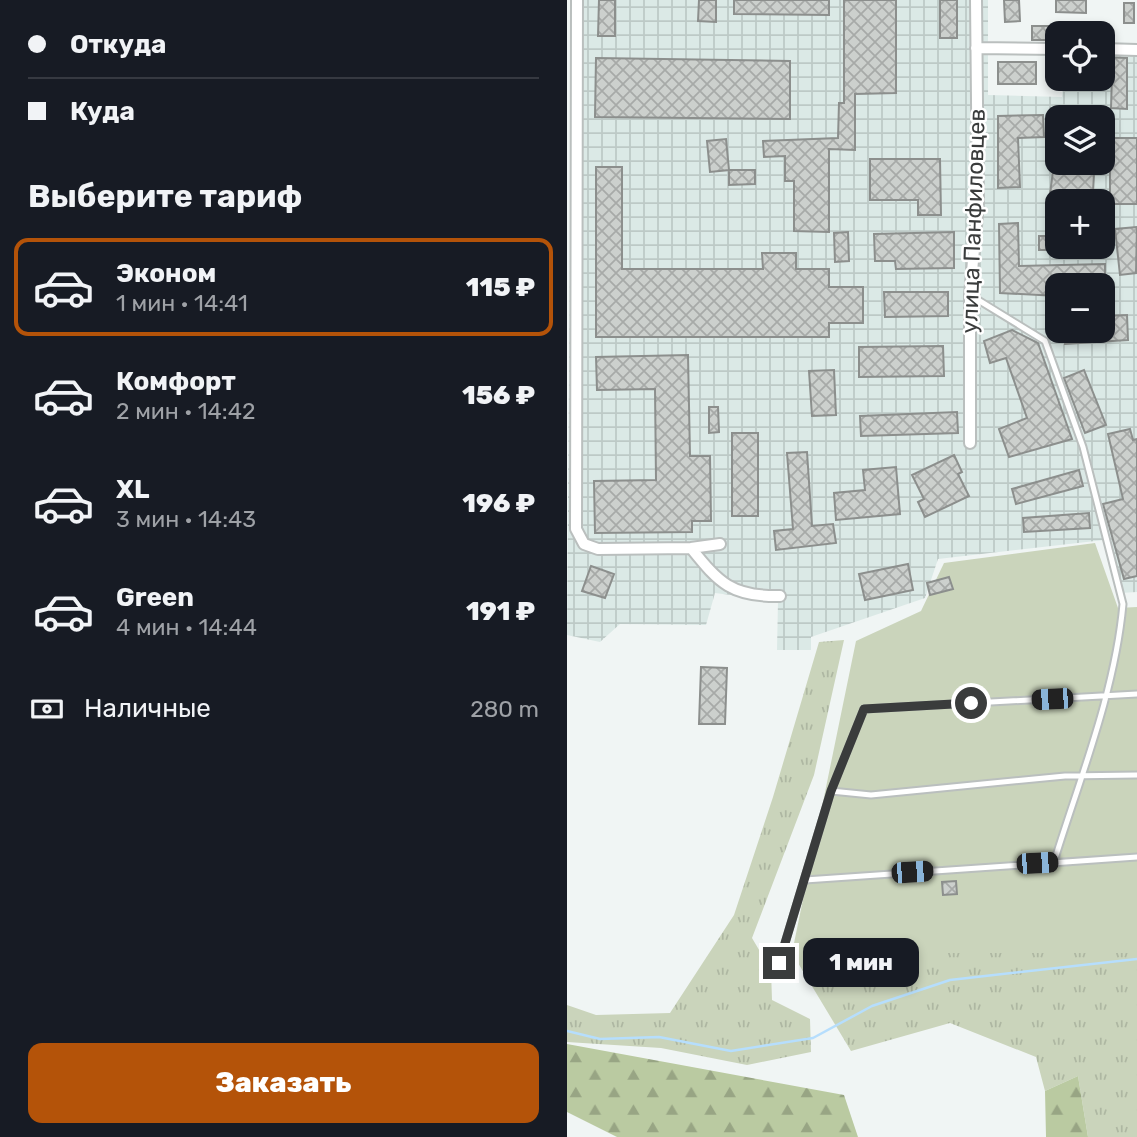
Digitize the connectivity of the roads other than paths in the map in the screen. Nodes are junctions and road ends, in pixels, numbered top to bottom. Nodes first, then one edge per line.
1 (577, 0) edge
2 (976, 0) edge
3 (977, 48) junction
4 (1045, 49) edge
5 (1115, 49) edge
6 (1137, 50) edge
7 (970, 295) junction
8 (970, 443) dead end
9 (720, 544) dead end
10 (691, 548) junction
11 (779, 596) dead end
12 (1137, 694) edge
13 (1105, 696) junction
14 (1137, 775) edge
15 (1081, 776) junction
16 (831, 791) junction
17 (1137, 857) edge
18 (1055, 862) junction
19 (805, 880) junction
20 (779, 963) dead end

1 - 10 street
2 - 3 street, улица Панфиловцев
3 - 4 street
3 - 7 street, улица Панфиловцев
5 - 6 street
7 - 8 street, улица Панфиловцев
7 - 13 lane
9 - 10 street
10 - 11 street
12 - 13 lane
13 - 15 lane
13 - 16 lane
14 - 15 lane
15 - 16 lane
15 - 18 lane
16 - 19 lane
17 - 18 lane
18 - 19 lane
19 - 20 lane

